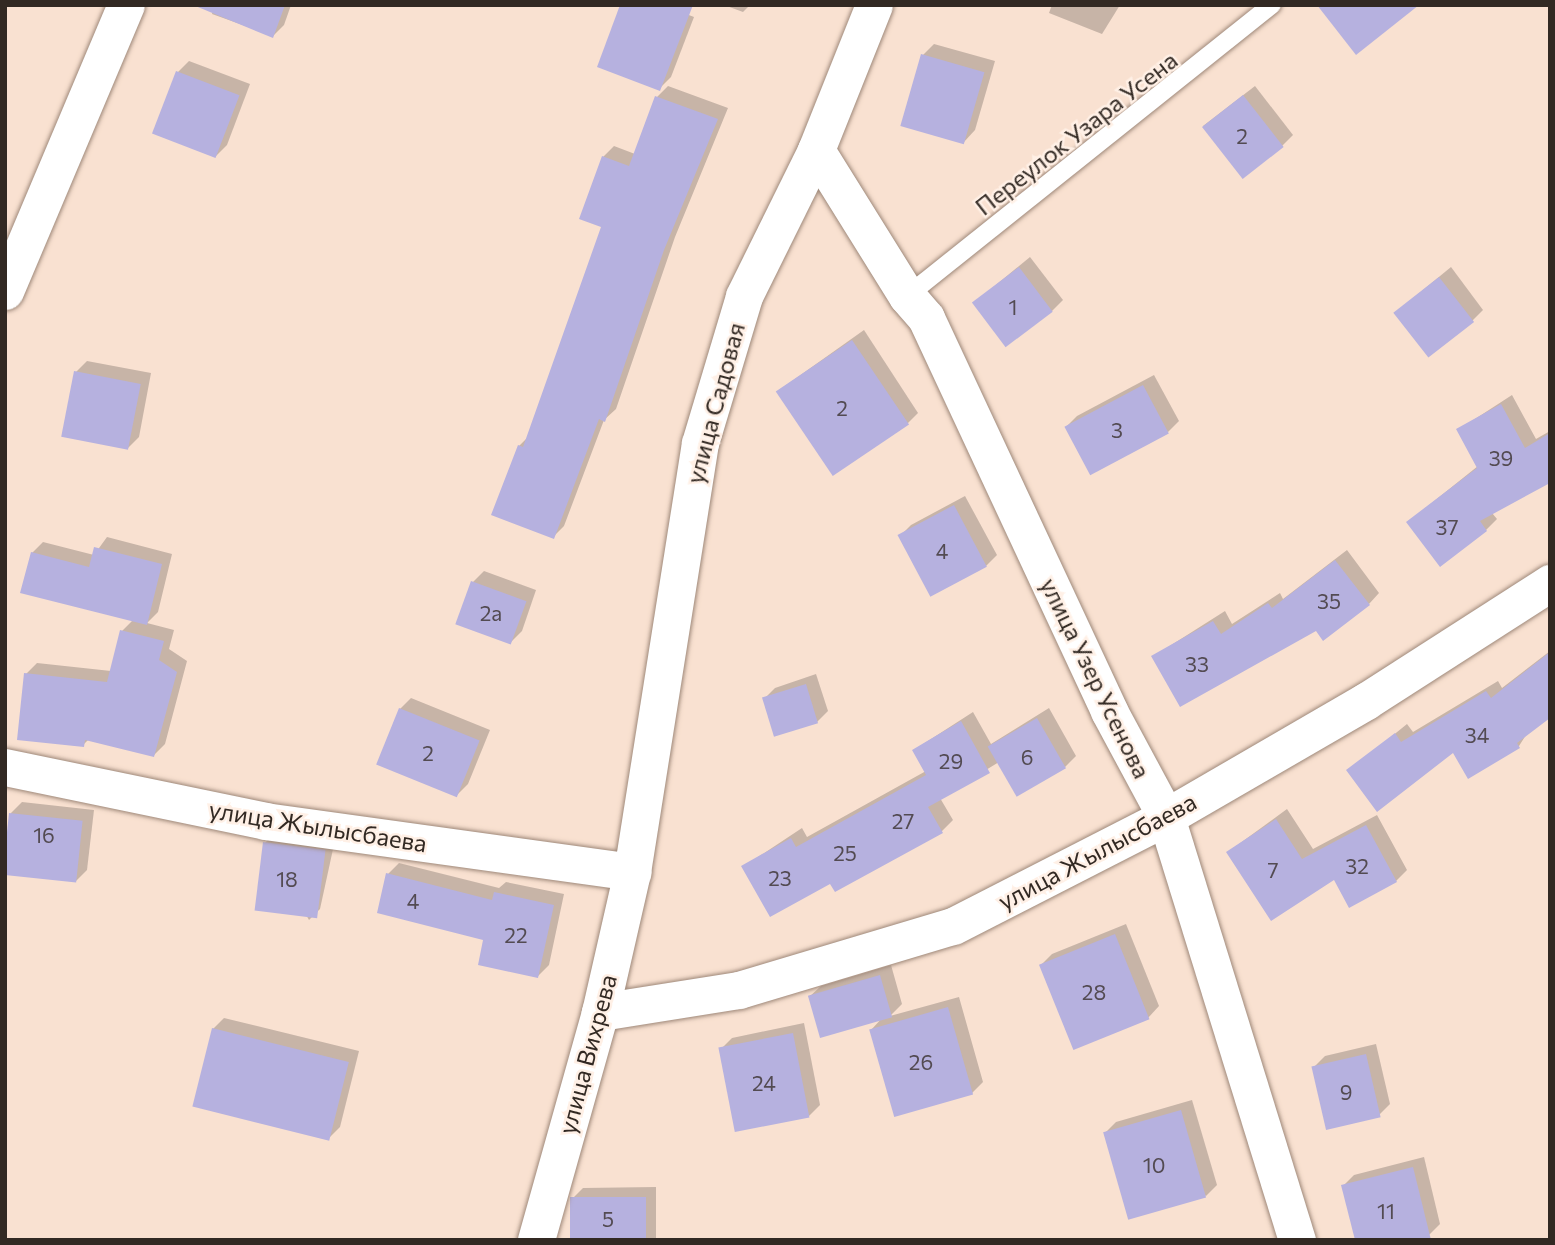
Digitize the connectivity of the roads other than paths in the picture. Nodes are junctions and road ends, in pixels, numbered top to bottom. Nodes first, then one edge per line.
1 (126, 5) edge
2 (874, 5) edge
3 (1272, 5) edge
4 (816, 150) junction
5 (5, 291) edge
6 (907, 296) junction
7 (1550, 583) edge
8 (5, 767) edge
9 (1166, 817) junction
10 (633, 869) junction
11 (600, 1012) junction
12 (536, 1240) edge
13 (1297, 1240) edge

1 - 5 street
2 - 4 street, улица Садовая
3 - 6 lane, Переулок Узара Усена
4 - 6 street, улица Узер Усенова
4 - 10 street, улица Садовая
6 - 9 street, улица Узер Усенова
7 - 9 street, улица Жылысбаева
8 - 10 street, улица Жылысбаева
9 - 11 street, улица Жылысбаева
9 - 13 street, улица Узер Усенова
10 - 11 street, улица Вихрева
11 - 12 street, улица Вихрева

